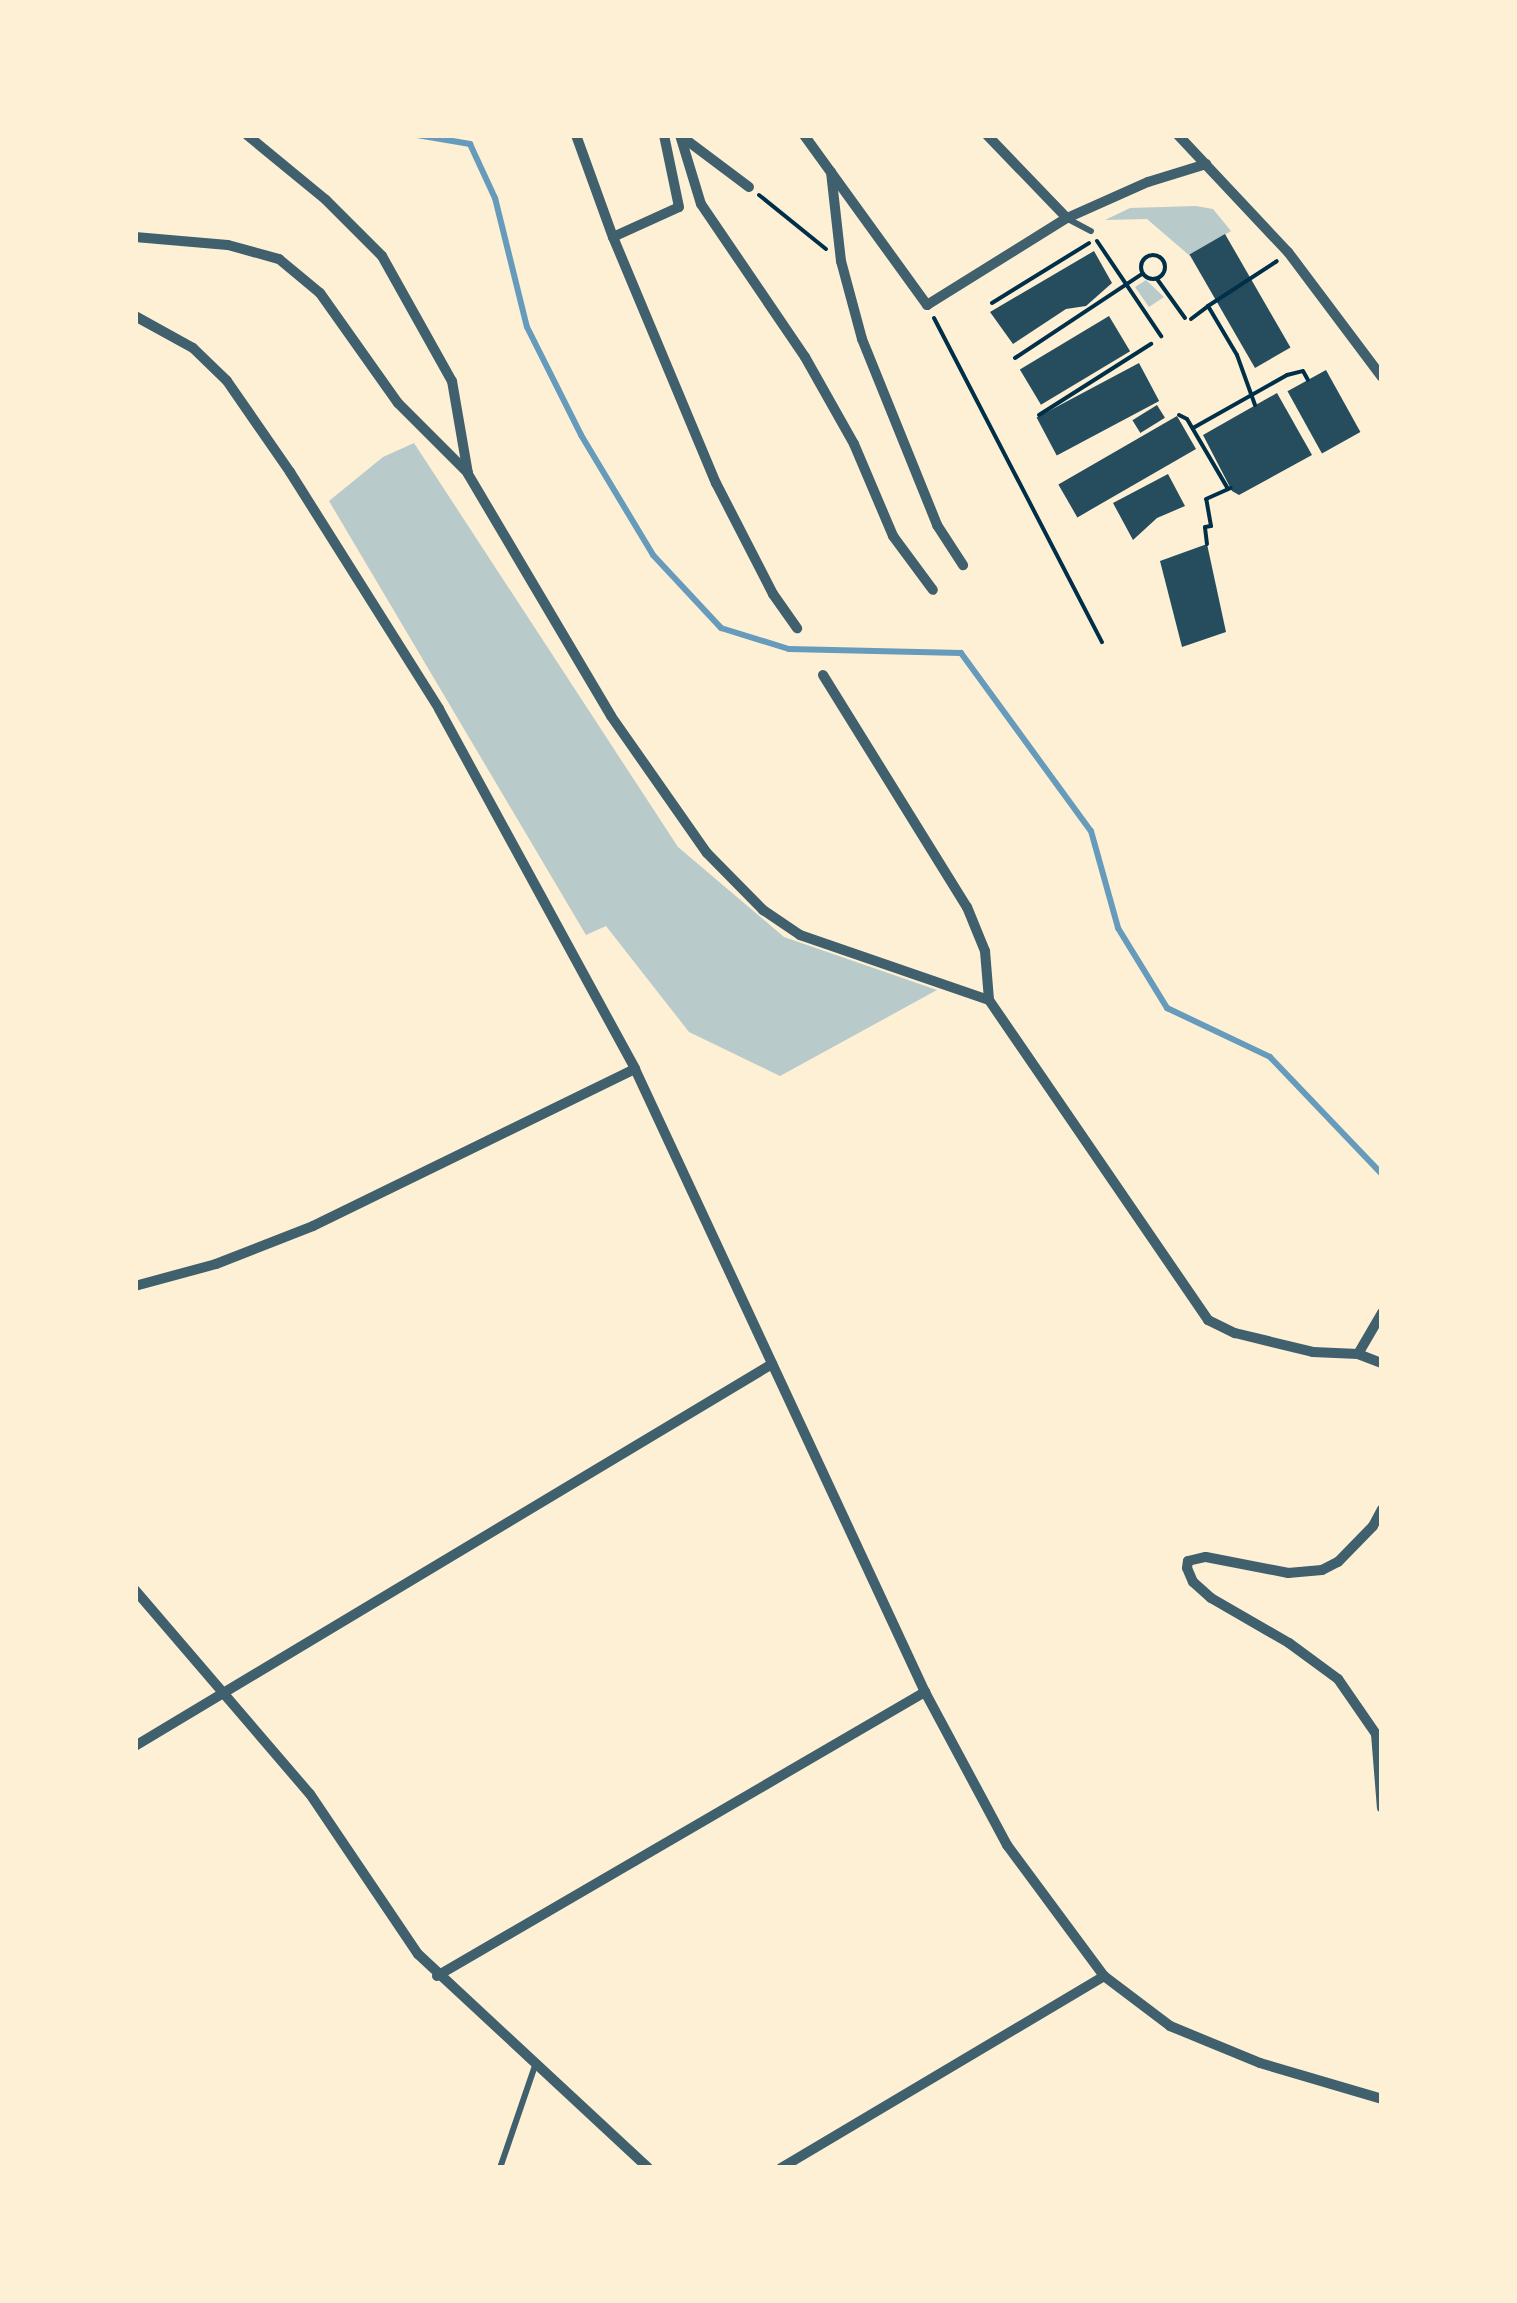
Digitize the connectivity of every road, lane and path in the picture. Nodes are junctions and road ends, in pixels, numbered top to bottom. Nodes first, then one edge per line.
1 (247, 135) edge
2 (576, 135) edge
3 (664, 135) edge
4 (680, 135) edge
5 (804, 135) edge
6 (987, 135) edge
7 (1178, 135) edge
8 (1206, 164) junction
9 (830, 168) junction
10 (749, 187) joint
11 (1067, 218) junction
12 (1092, 230) dead end
13 (614, 236) junction
14 (135, 237) edge
15 (1288, 252) junction
16 (841, 261) junction
17 (1142, 274) junction
18 (1157, 278) junction
19 (1126, 287) junction
20 (992, 303) dead end
21 (927, 305) junction
22 (1208, 306) junction
23 (135, 316) edge
24 (1161, 336) dead end
25 (1151, 344) dead end
26 (1015, 358) dead end
27 (1382, 377) edge
28 (1308, 380) dead end
29 (1249, 394) junction
30 (1255, 405) dead end
31 (1039, 415) dead end
32 (1179, 415) dead end
33 (1193, 428) junction
34 (468, 474) junction
35 (1207, 544) dead end
36 (963, 566) dead end
37 (933, 590) dead end
38 (798, 628) dead end
39 (1102, 642) dead end
40 (823, 675) dead end
41 (988, 1000) junction
42 (635, 1069) junction
43 (135, 1286) edge
44 (1382, 1313) edge
45 (1358, 1354) junction
46 (1382, 1363) edge
47 (772, 1364) junction
48 (1382, 1509) edge
49 (135, 1590) edge
50 (224, 1690) junction
51 (926, 1692) junction
52 (1379, 1736) edge
53 (135, 1746) edge
54 (1382, 1808) edge
55 (437, 1976) junction
56 (1104, 1976) junction
57 (535, 2066) junction
58 (1382, 2100) edge
59 (500, 2168) edge
60 (648, 2168) edge
61 (781, 2168) edge

1 - 34 street
2 - 13 street
3 - 13 street
4 - 10 street
4 - 37 street
5 - 9 street
6 - 11 street
7 - 8 street
8 - 11 street
8 - 15 street
9 - 16 street
9 - 21 street
10 - 16 path
11 - 12 lane
11 - 21 street
13 - 38 street
14 - 34 street
15 - 22 path
15 - 27 street
16 - 36 street
17 - 18 path
17 - 18 path
17 - 19 path
18 - 22 path
19 - 20 path
19 - 24 path
19 - 26 path
21 - 39 path
22 - 29 path
23 - 42 street
25 - 31 path
28 - 29 path
29 - 30 path
29 - 33 path
32 - 33 path
33 - 35 path
34 - 41 street
40 - 41 street
41 - 45 street
42 - 43 street
42 - 47 street
44 - 45 street
45 - 46 street
47 - 50 street
47 - 51 street
48 - 52 street
49 - 50 street
50 - 53 street
50 - 55 street
51 - 55 street
51 - 56 street
52 - 54 street
55 - 57 street
56 - 58 street
56 - 61 street
57 - 59 lane
57 - 60 street

